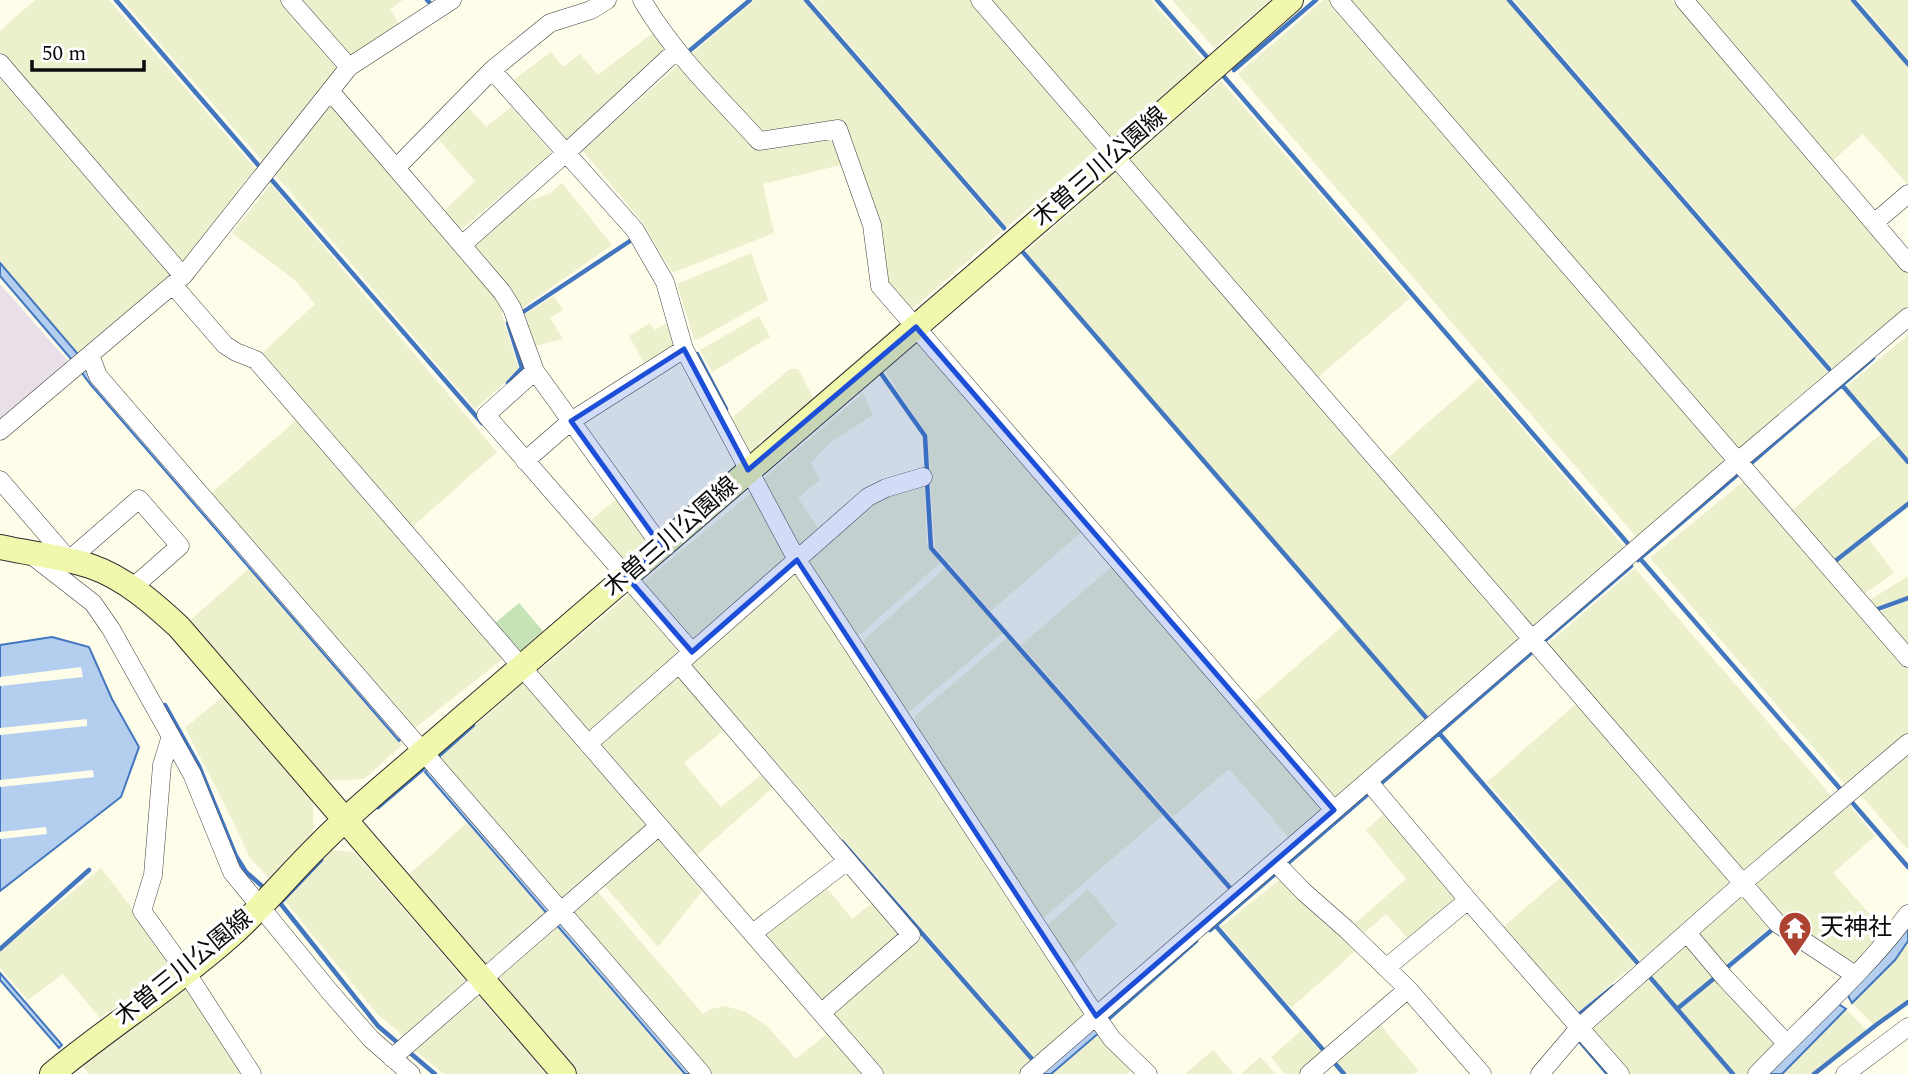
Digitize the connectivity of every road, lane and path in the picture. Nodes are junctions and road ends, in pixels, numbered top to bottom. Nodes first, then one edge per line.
1 (290, 0) edge
2 (452, 0) edge
3 (607, 0) edge
4 (642, 0) edge
5 (980, 0) edge
6 (1291, 0) edge
7 (1339, 0) edge
8 (1684, 0) edge
9 (676, 51) junction
10 (0, 63) edge
11 (349, 67) junction
12 (492, 70) junction
13 (330, 91) junction
14 (567, 152) junction
15 (1114, 156) junction
16 (396, 168) junction
17 (1908, 194) edge
18 (1874, 223) junction
19 (462, 245) junction
20 (1908, 263) edge
21 (178, 280) junction
22 (1908, 317) edge
23 (916, 327) junction
24 (684, 349) junction
25 (84, 360) junction
26 (535, 371) junction
27 (571, 421) junction
28 (0, 431) edge
29 (525, 461) junction
30 (1738, 461) junction
31 (748, 470) junction
32 (923, 477) dead end
33 (0, 480) edge
34 (661, 546) junction
35 (0, 547) edge
36 (30, 554) junction
37 (69, 560) junction
38 (797, 560) junction
39 (626, 576) junction
40 (132, 588) junction
41 (1531, 640) junction
42 (685, 658) junction
43 (1908, 658) edge
44 (520, 667) junction
45 (171, 736) junction
46 (1908, 743) edge
47 (588, 744) junction
48 (424, 751) junction
49 (1368, 781) junction
50 (1334, 810) junction
51 (346, 820) junction
52 (659, 826) junction
53 (847, 860) junction
54 (1275, 862) junction
55 (1743, 883) junction
56 (1468, 900) junction
57 (260, 908) junction
58 (1908, 914) edge
59 (557, 915) junction
60 (752, 933) junction
61 (1687, 933) junction
62 (1386, 968) junction
63 (186, 972) junction
64 (1855, 975) junction
65 (482, 979) junction
66 (1408, 989) junction
67 (821, 1013) junction
68 (1096, 1016) junction
69 (1580, 1027) junction
70 (1908, 1027) edge
71 (1787, 1044) junction
72 (392, 1058) junction
73 (52, 1074) edge
74 (252, 1074) edge
75 (411, 1074) edge
76 (564, 1074) edge
77 (702, 1074) edge
78 (874, 1074) edge
79 (1029, 1074) edge
80 (1148, 1074) edge
81 (1309, 1074) edge
82 (1482, 1074) edge
83 (1540, 1074) edge
84 (1620, 1074) edge
85 (1757, 1074) edge
86 (1845, 1074) edge

1 - 11 street
2 - 11 street
3 - 12 street
4 - 9 street
5 - 15 street
6 - 15 main road, 木曽三川公園線
7 - 30 street
8 - 18 street
9 - 14 street
9 - 23 street
10 - 21 street
11 - 13 street
12 - 14 street
12 - 16 street
13 - 16 street
13 - 21 street
14 - 19 street
14 - 24 street
15 - 23 main road, 木曽三川公園線
15 - 41 street
16 - 19 street
17 - 18 street
18 - 20 street
19 - 26 street
21 - 25 street
21 - 44 street
22 - 30 street
23 - 31 main road, 木曽三川公園線
23 - 50 street
24 - 27 street
24 - 31 street
25 - 28 street
25 - 48 street
26 - 27 street
26 - 29 street
27 - 29 street
27 - 34 street
29 - 39 street
30 - 41 street
30 - 43 street
31 - 34 main road, 木曽三川公園線
31 - 38 street
32 - 38 street
33 - 37 street
34 - 39 main road, 木曽三川公園線
35 - 36 main road
36 - 37 main road
36 - 45 street
37 - 40 main road
37 - 40 street
38 - 42 street
38 - 68 street
39 - 42 street
39 - 44 main road, 木曽三川公園線
40 - 51 main road
41 - 49 street
41 - 55 street
42 - 47 street
42 - 53 street
44 - 47 street
44 - 48 main road, 木曽三川公園線
45 - 57 street
45 - 63 street
46 - 55 street
47 - 52 street
48 - 51 main road, 木曽三川公園線
48 - 59 street
49 - 50 street
49 - 56 street
50 - 54 street
51 - 57 main road, 木曽三川公園線
51 - 65 main road
52 - 59 street
52 - 60 street
53 - 60 street
53 - 67 street
54 - 62 street
54 - 68 street
55 - 61 street
55 - 64 street
56 - 62 street
56 - 69 street
57 - 63 main road, 木曽三川公園線
57 - 72 street
58 - 64 street
59 - 65 street
59 - 77 street
60 - 67 street
61 - 69 street
61 - 71 street
62 - 66 street
63 - 73 main road, 木曽三川公園線
63 - 74 street
64 - 71 street
65 - 72 street
65 - 76 main road
66 - 81 street
66 - 82 street
67 - 78 street
68 - 79 street
68 - 80 street
69 - 83 street
69 - 84 street
70 - 86 street
71 - 85 street
72 - 75 street

